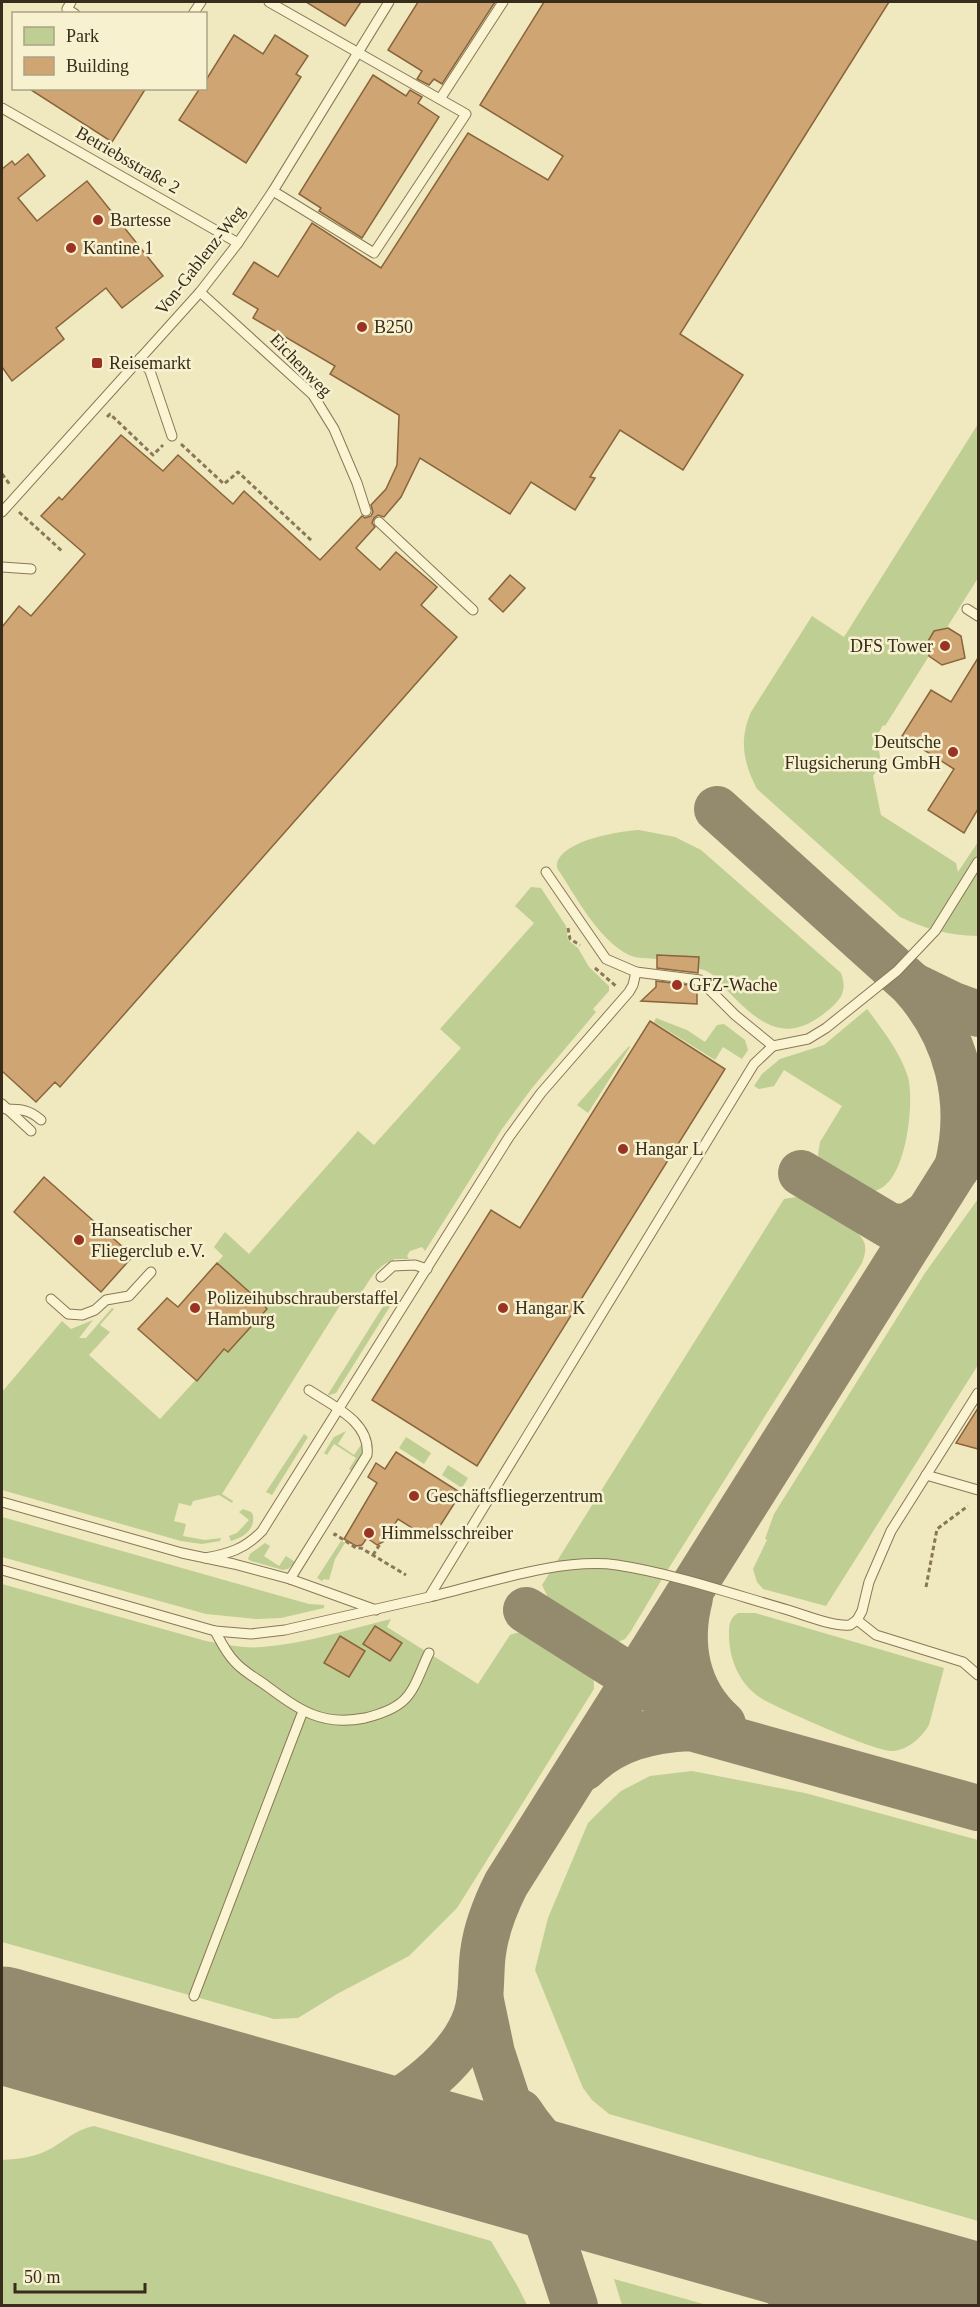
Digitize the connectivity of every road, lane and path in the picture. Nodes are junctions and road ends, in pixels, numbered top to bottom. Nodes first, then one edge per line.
1 (269, 2) edge
2 (389, 2) edge
3 (503, 2) edge
4 (357, 53) junction
5 (440, 99) junction
6 (6, 110) edge
7 (2, 120) edge
8 (273, 191) junction
9 (238, 243) junction
10 (200, 292) junction
11 (140, 358) junction
12 (103, 422) dead end
13 (172, 436) junction
14 (366, 511) dead end
15 (2, 512) edge
16 (19, 512) dead end
17 (379, 522) dead end
18 (312, 541) dead end
19 (62, 551) dead end
20 (2, 567) edge
21 (31, 569) dead end
22 (967, 609) dead end
23 (473, 610) dead end
24 (978, 616) edge
25 (978, 862) edge
26 (546, 872) dead end
27 (636, 972) junction
28 (773, 1046) junction
29 (4, 1106) edge
30 (42, 1120) dead end
31 (31, 1131) dead end
32 (427, 1269) junction
33 (151, 1272) dead end
34 (381, 1277) dead end
35 (51, 1299) dead end
36 (309, 1390) dead end
37 (978, 1393) edge
38 (339, 1409) junction
39 (926, 1475) junction
40 (978, 1490) edge
41 (2, 1502) edge
42 (968, 1506) dead end
43 (329, 1544) dead end
44 (380, 1544) dead end
45 (373, 1555) junction
46 (204, 1558) junction
47 (2, 1570) edge
48 (406, 1575) dead end
49 (290, 1580) junction
50 (926, 1587) dead end
51 (429, 1597) junction
52 (376, 1610) junction
53 (857, 1620) junction
54 (216, 1631) junction
55 (429, 1653) dead end
56 (978, 1676) edge
57 (303, 1711) junction
58 (194, 1996) dead end

1 - 4 lane
2 - 4 lane, Von-Gablenz-Weg
3 - 5 lane
4 - 5 lane
4 - 8 lane, Von-Gablenz-Weg
5 - 8 lane
6 - 7 lane
6 - 9 lane, Betriebsstraße 2
8 - 9 lane, Von-Gablenz-Weg
9 - 10 lane, Von-Gablenz-Weg
10 - 11 lane, Von-Gablenz-Weg
10 - 14 lane, Eichenweg
11 - 13 lane
11 - 15 lane, Von-Gablenz-Weg
12 - 13 path
13 - 18 path
16 - 19 path
17 - 23 lane
20 - 21 lane
22 - 24 lane
25 - 28 lane
26 - 27 lane
27 - 28 lane
27 - 32 lane
28 - 51 lane
29 - 30 lane
29 - 31 lane
32 - 34 lane
32 - 38 lane
33 - 35 lane
36 - 38 lane
37 - 39 lane
38 - 46 lane
38 - 49 lane
39 - 40 lane
39 - 53 lane
41 - 46 lane
42 - 50 path
43 - 45 path
44 - 45 path
45 - 48 path
46 - 49 lane
47 - 54 lane
49 - 52 lane
51 - 52 lane
51 - 53 lane
52 - 54 lane
53 - 56 lane
54 - 57 lane
55 - 57 lane
57 - 58 lane

